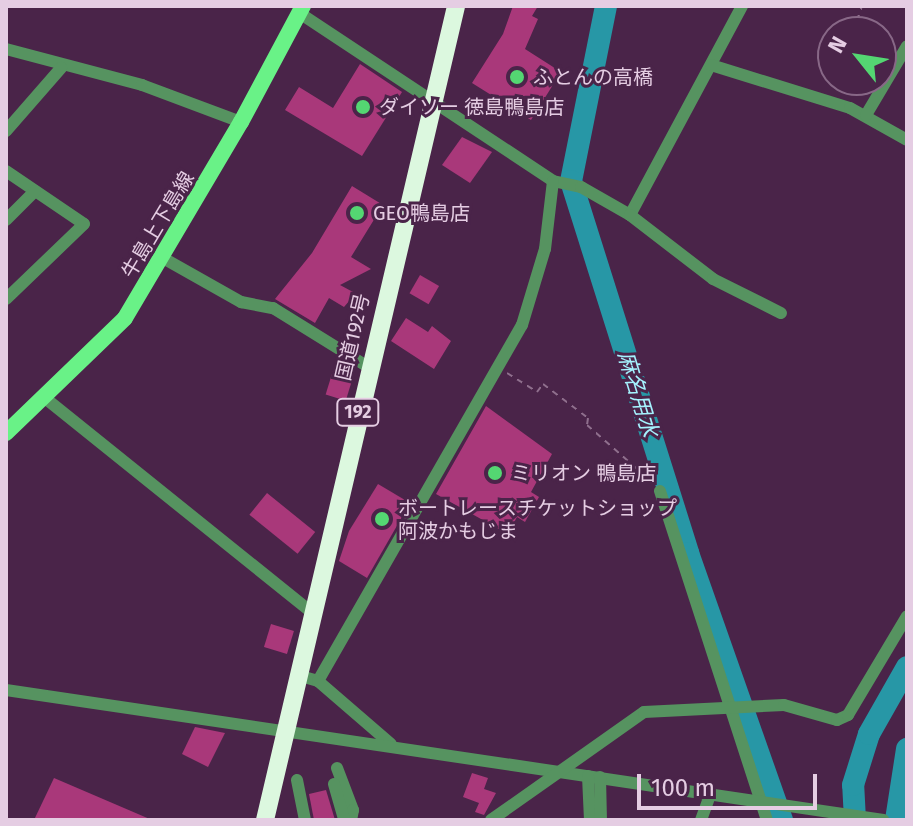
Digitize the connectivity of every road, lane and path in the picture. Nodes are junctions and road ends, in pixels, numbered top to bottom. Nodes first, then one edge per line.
1 (456, 6) edge
2 (742, 6) edge
3 (302, 10) edge
4 (907, 46) edge
5 (8, 53) edge
6 (711, 65) junction
7 (61, 68) junction
8 (434, 97) junction
9 (866, 115) junction
10 (241, 122) junction
11 (6, 131) edge
12 (907, 140) edge
13 (6, 171) edge
14 (559, 182) junction
15 (35, 191) junction
16 (630, 215) junction
17 (6, 220) edge
18 (163, 258) junction
19 (9, 290) edge
20 (781, 313) dead end
21 (368, 367) junction
22 (498, 367) junction
23 (45, 398) junction
24 (6, 433) edge
25 (660, 491) joint
26 (311, 612) junction
27 (907, 616) edge
28 (297, 675) junction
29 (318, 681) junction
30 (6, 690) edge
31 (731, 707) junction
32 (287, 730) junction
33 (392, 744) junction
34 (563, 771) junction
35 (594, 776) junction
36 (297, 780) dead end
37 (711, 793) junction
38 (766, 801) junction
39 (265, 820) edge
40 (305, 820) edge
41 (344, 820) edge
42 (351, 820) edge
43 (491, 820) edge
44 (590, 820) edge
45 (601, 820) edge
46 (701, 820) edge
47 (767, 820) edge
48 (883, 820) edge

1 - 8 highway, 国道192号 / 192
2 - 6 street
3 - 8 street
3 - 10 main road, 牛島上下島線
4 - 9 street
5 - 7 street
6 - 9 street
6 - 16 street
7 - 10 street
7 - 11 street
8 - 14 street
8 - 21 highway, 国道192号 / 192
9 - 12 street
10 - 18 main road, 牛島上下島線
13 - 15 street
14 - 16 street
14 - 22 street
15 - 17 street
15 - 19 street
16 - 20 street
18 - 21 street
18 - 23 main road, 牛島上下島線
21 - 26 highway, 国道192号 / 192
22 - 25 path
22 - 29 street
23 - 24 main road, 牛島上下島線
23 - 26 street
25 - 31 street
26 - 28 highway, 国道192号 / 192
27 - 31 street
28 - 29 street
28 - 32 highway, 国道192号 / 192
29 - 33 street
30 - 32 street
31 - 34 street
31 - 38 street
32 - 33 street
32 - 39 highway, 国道192号 / 192
33 - 34 street
34 - 35 street
34 - 43 street
35 - 37 street
35 - 44 street
35 - 45 street
36 - 40 street
37 - 38 street
37 - 46 street
38 - 47 street
38 - 48 street
41 - 42 street

